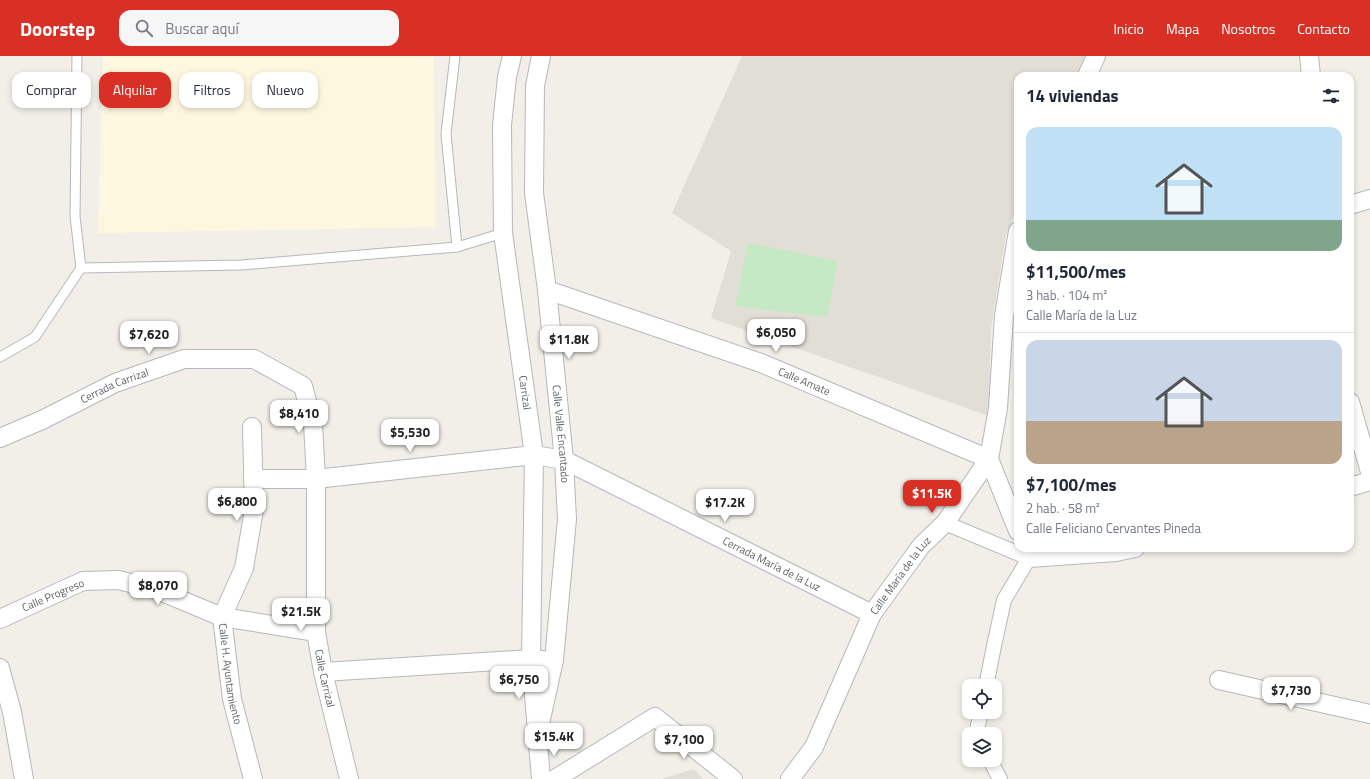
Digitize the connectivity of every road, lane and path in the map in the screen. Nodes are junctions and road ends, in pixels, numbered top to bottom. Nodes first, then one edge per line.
1 (77, 56) edge
2 (455, 56) edge
3 (512, 56) edge
4 (540, 56) edge
5 (1096, 56) edge
6 (1309, 56) edge
7 (1089, 72) edge
8 (1311, 72) edge
9 (1370, 198) edge
10 (1354, 204) edge
11 (504, 233) junction
12 (457, 247) junction
13 (1014, 255) edge
14 (81, 268) junction
15 (547, 290) junction
16 (0, 357) edge
17 (1354, 416) edge
18 (252, 427) dead end
19 (0, 438) edge
20 (534, 455) junction
21 (989, 459) junction
22 (564, 460) junction
23 (1370, 472) edge
24 (254, 479) junction
25 (316, 479) junction
26 (1370, 481) edge
27 (1354, 486) edge
28 (1014, 521) edge
29 (945, 523) junction
30 (1014, 548) edge
31 (1116, 552) edge
32 (1027, 553) edge
33 (872, 614) junction
34 (222, 617) junction
35 (0, 618) edge
36 (316, 632) junction
37 (531, 659) junction
38 (554, 660) junction
39 (0, 668) edge
40 (323, 672) junction
41 (987, 679) edge
42 (1219, 680) dead end
43 (1370, 714) edge
44 (537, 739) junction
45 (994, 767) edge
46 (24, 779) edge
47 (253, 779) edge
48 (349, 779) edge
49 (541, 779) edge
50 (555, 779) edge
51 (733, 779) edge
52 (790, 779) edge
53 (1000, 779) edge

1 - 14 lane
2 - 12 lane
3 - 11 street, Carrizal
4 - 15 street, Calle Valle Encantado
5 - 7 street
6 - 8 street
9 - 10 street
11 - 12 lane
11 - 20 street, Carrizal
12 - 14 lane
13 - 21 street, Calle María de la Luz
14 - 16 lane
15 - 21 street, Calle Amate
15 - 22 street, Calle Valle Encantado
17 - 23 street
18 - 24 street, Calle H. Ayuntamiento
19 - 25 street, Cerrada Carrizal
20 - 22 street
20 - 25 street
20 - 37 street, Carrizal
21 - 28 street
21 - 29 street, Calle María de la Luz
22 - 33 street, Cerrada María de la Luz
22 - 38 street, Calle Valle Encantado
24 - 25 street
24 - 34 street, Calle H. Ayuntamiento
25 - 36 street, Calle Carrizal
26 - 27 street
29 - 30 street
29 - 33 street, Calle María de la Luz
31 - 32 street
32 - 41 street
33 - 52 street, Calle María de la Luz
34 - 35 street, Calle Progreso
34 - 36 street, Calle Progreso
34 - 47 street, Calle H. Ayuntamiento
36 - 40 street, Calle Carrizal
37 - 38 street
37 - 40 street
37 - 44 street, Calle Valle Encantado
38 - 44 street, Calle Valle Encantado
39 - 46 street
40 - 48 street, Calle Carrizal
42 - 43 street
44 - 49 street, Calle Valle Encantado
45 - 53 street
50 - 51 street

